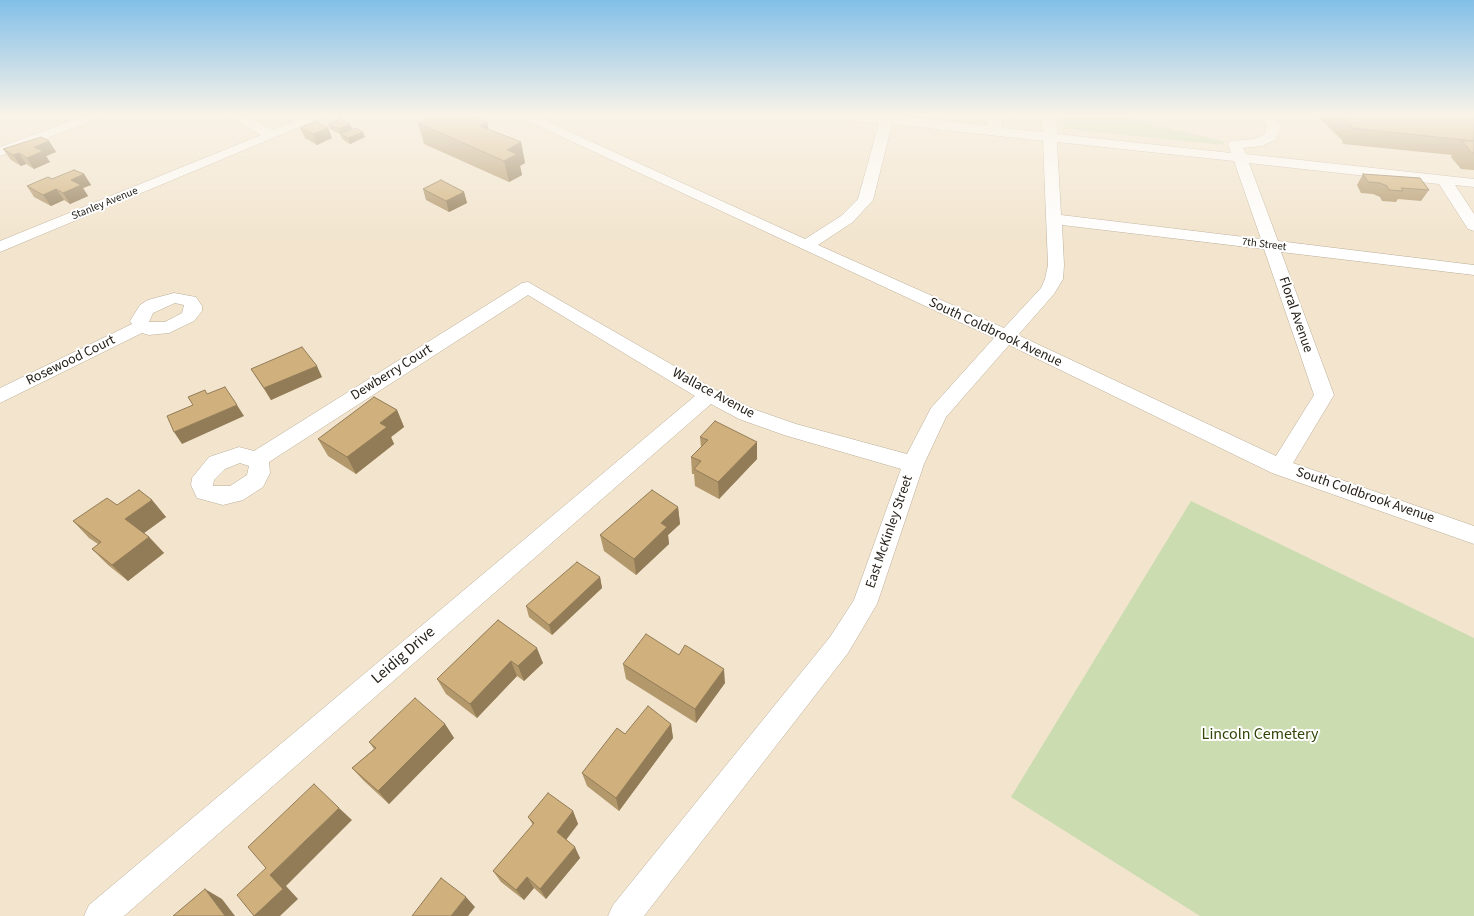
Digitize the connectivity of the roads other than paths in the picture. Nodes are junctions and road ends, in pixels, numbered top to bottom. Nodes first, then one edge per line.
1 (216, 158) edge
2 (616, 158) edge
3 (877, 158) edge
4 (1051, 158) edge
5 (1240, 158) edge
6 (1290, 158) edge
7 (1444, 180) junction
8 (1474, 183) edge
9 (1054, 219) junction
10 (1474, 226) edge
11 (805, 246) junction
12 (1271, 246) junction
13 (0, 247) edge
14 (1474, 270) edge
15 (528, 287) joint
16 (142, 326) dead end
17 (1007, 337) junction
18 (709, 395) junction
19 (0, 396) edge
20 (256, 460) dead end
21 (913, 464) junction
22 (1280, 467) junction
23 (1474, 535) edge
24 (100, 916) edge
25 (624, 916) edge

1 - 13 street, Stanley Avenue
2 - 11 street, South Coldbrook Avenue
3 - 11 street
4 - 9 street, East McKinley Street
5 - 12 street, Floral Avenue
6 - 7 street
7 - 8 street
7 - 10 street
9 - 12 street, 7th Street
9 - 17 street, East McKinley Street
11 - 17 street, South Coldbrook Avenue
12 - 14 street, 7th Street
12 - 22 street, Floral Avenue
15 - 18 street, Wallace Avenue
15 - 20 street, Dewberry Court
16 - 19 street, Rosewood Court
17 - 21 street, East McKinley Street
17 - 22 street, South Coldbrook Avenue
18 - 21 street, Wallace Avenue
18 - 24 street, Leidig Drive
21 - 25 street, East McKinley Street
22 - 23 street, South Coldbrook Avenue

